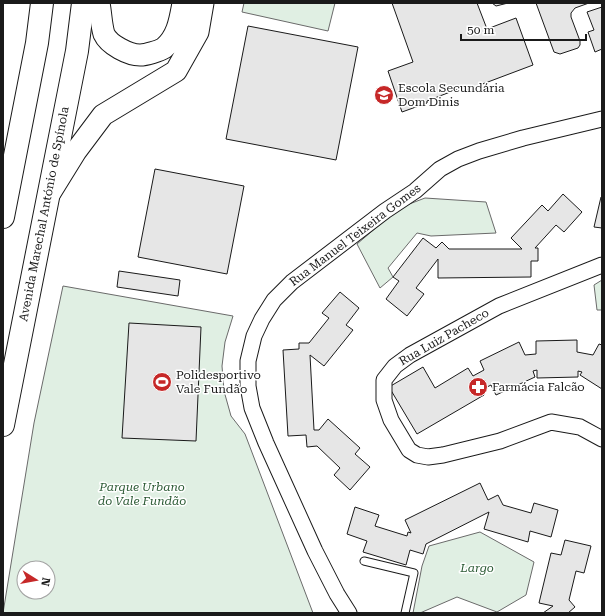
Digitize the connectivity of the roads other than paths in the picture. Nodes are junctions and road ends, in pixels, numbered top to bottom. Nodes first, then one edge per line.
1 (42, 3) edge
2 (83, 3) edge
3 (100, 3) edge
4 (183, 3) edge
5 (203, 3) edge
6 (602, 119) edge
7 (48, 196) junction
8 (3, 217) edge
9 (602, 265) edge
10 (3, 425) edge
11 (602, 439) edge
12 (364, 561) dead end
13 (348, 613) edge
14 (405, 613) edge

1 - 8 highway
2 - 7 highway, Avenida Marechal António de Spínola
3 - 4 main road
5 - 7 main road
6 - 13 street, Rua Manuel Teixeira Gomes
7 - 10 highway, Avenida Marechal António de Spínola
9 - 11 street, Rua Luiz Pacheco
12 - 14 lane

